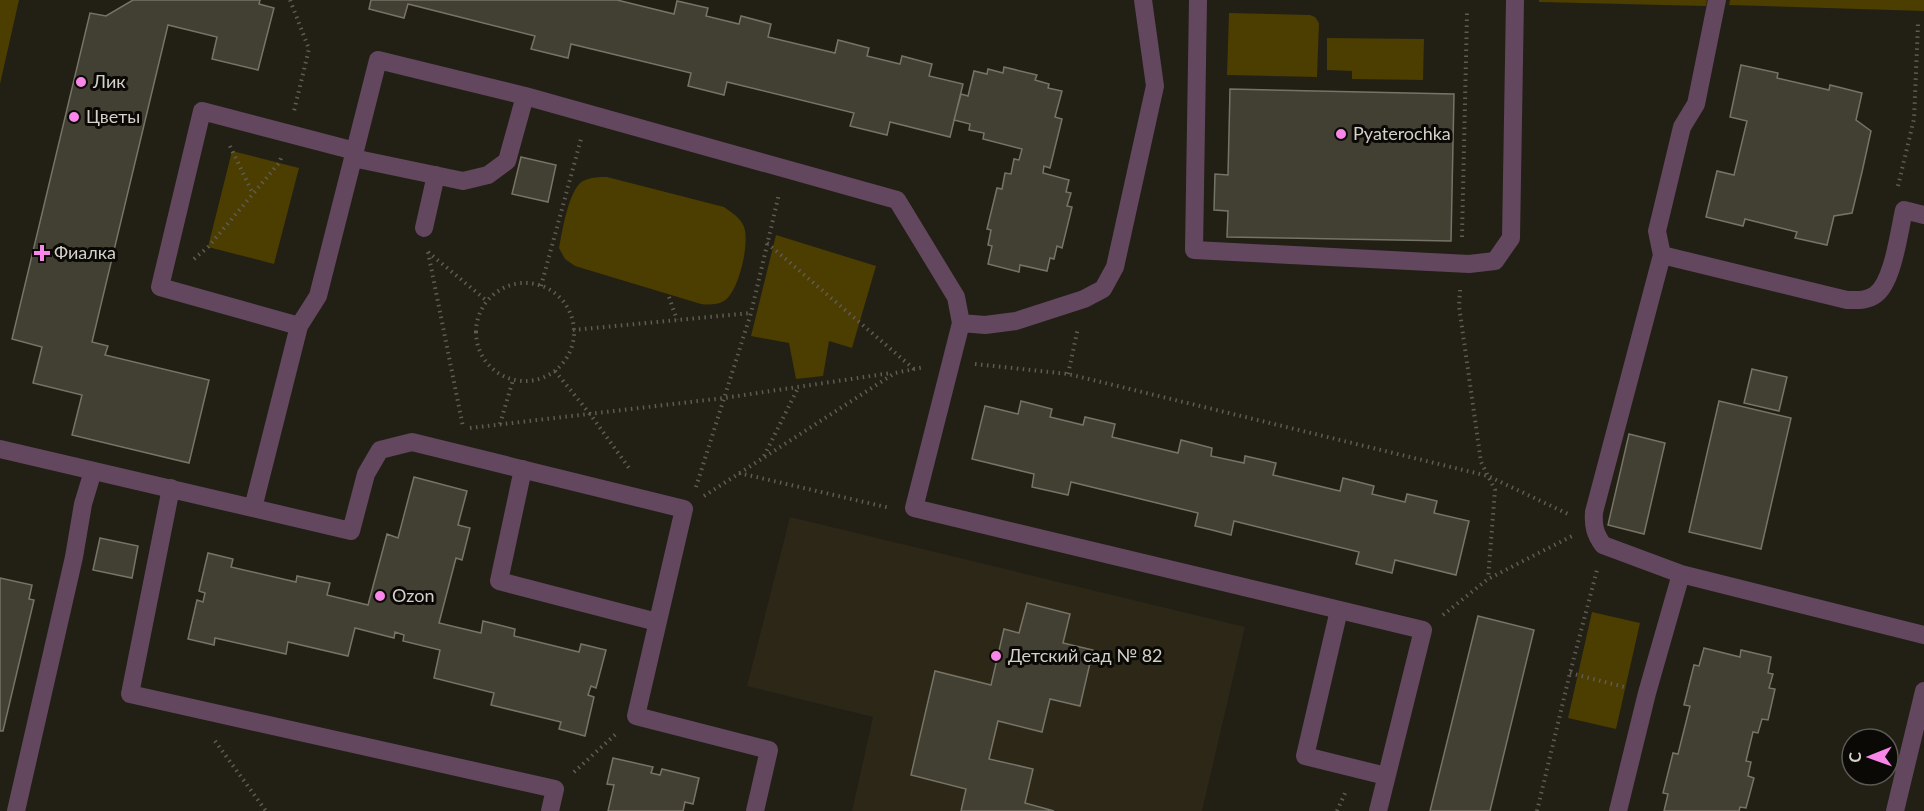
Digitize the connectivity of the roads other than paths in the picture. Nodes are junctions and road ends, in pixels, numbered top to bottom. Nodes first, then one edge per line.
1 (1143, 0) edge
2 (1198, 0) edge
3 (1515, 0) edge
4 (1717, 0) edge
5 (525, 96) junction
6 (354, 154) junction
7 (436, 175) junction
8 (1924, 215) edge
9 (424, 228) road end
10 (1662, 255) junction
11 (960, 323) junction
12 (299, 326) junction
13 (0, 450) edge
14 (523, 470) junction
15 (93, 471) junction
16 (171, 488) junction
17 (253, 508) junction
18 (1681, 574) junction
19 (1340, 610) junction
20 (657, 622) junction
21 (1924, 635) edge
22 (1924, 691) edge
23 (1386, 776) junction
24 (16, 811) edge
25 (550, 811) edge
26 (755, 811) edge
27 (1378, 811) edge
28 (1618, 811) edge
29 (1895, 811) edge

1 - 11 street
2 - 3 street
4 - 10 street
5 - 6 street
5 - 7 street
5 - 11 street
6 - 7 street
6 - 12 street
6 - 12 street
7 - 9 street
8 - 10 street
10 - 18 street
11 - 19 street
12 - 17 street
13 - 15 street
14 - 17 street
14 - 20 street
14 - 20 street
15 - 16 street
15 - 24 street
16 - 17 street
16 - 25 street
18 - 21 street
18 - 28 street
19 - 23 street
19 - 23 street
20 - 26 street
22 - 29 street
23 - 27 street

